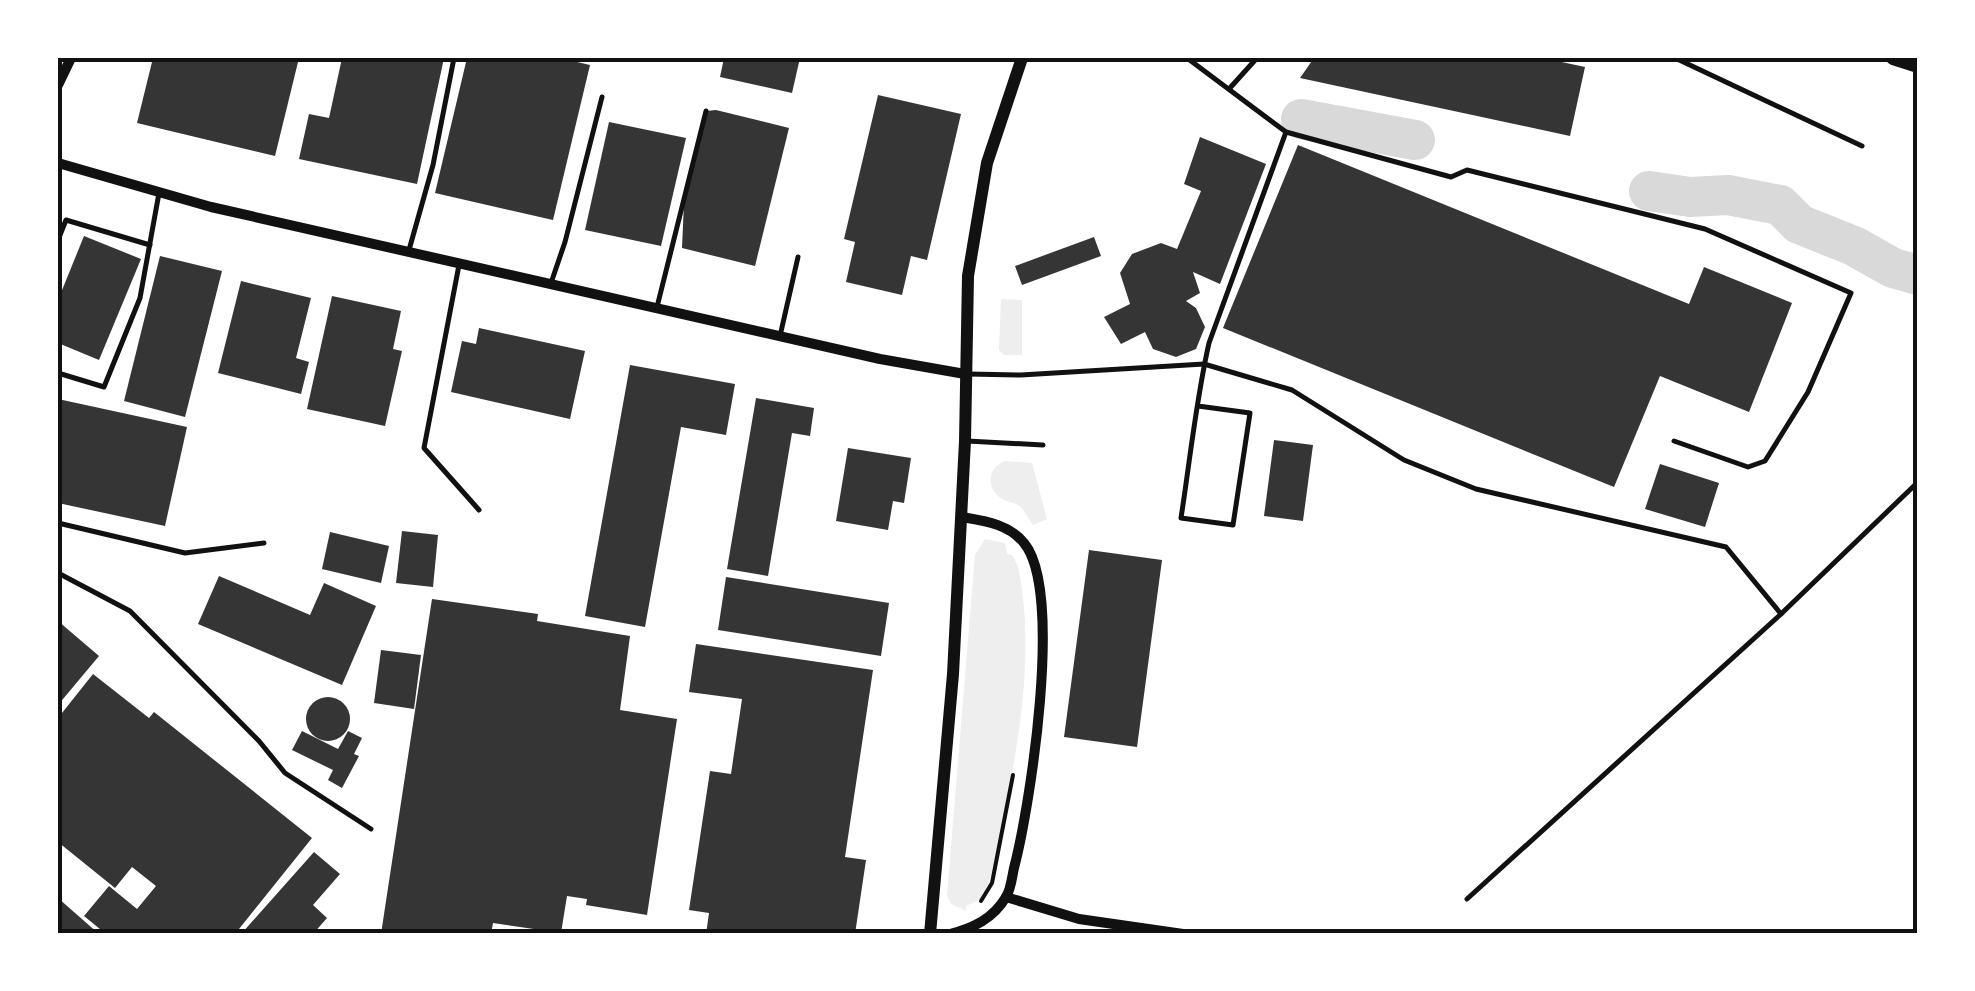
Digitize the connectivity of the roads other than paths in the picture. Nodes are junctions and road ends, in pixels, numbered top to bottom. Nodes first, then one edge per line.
1 (71, 58) edge
2 (454, 58) edge
3 (1022, 58) edge
4 (1187, 58) edge
5 (1257, 58) edge
6 (1675, 58) edge
7 (1893, 58) edge
8 (1918, 66) edge
9 (58, 85) edge
10 (1229, 89) junction
11 (602, 97) dead end
12 (706, 111) dead end
13 (1286, 132) junction
14 (1862, 146) dead end
15 (58, 163) edge
16 (159, 193) junction
17 (58, 240) edge
18 (150, 245) junction
19 (409, 250) junction
20 (798, 257) dead end
21 (460, 262) junction
22 (551, 283) junction
23 (656, 307) junction
24 (780, 336) junction
25 (1204, 364) junction
26 (58, 372) edge
27 (965, 374) junction
28 (1198, 406) junction
29 (965, 441) junction
30 (1674, 441) dead end
31 (1044, 445) dead end
32 (1918, 482) edge
33 (479, 510) dead end
34 (962, 517) junction
35 (58, 523) edge
36 (264, 543) dead end
37 (58, 572) edge
38 (1781, 614) junction
39 (371, 828) dead end
40 (1006, 897) junction
41 (1467, 899) dead end
42 (930, 934) edge
43 (950, 934) edge
44 (1182, 934) edge

1 - 9 street
2 - 19 lane
3 - 27 street
4 - 10 lane
5 - 10 lane
6 - 14 lane
7 - 8 main road
10 - 13 lane
11 - 22 lane
12 - 23 lane
13 - 25 lane
13 - 30 lane
15 - 16 street
16 - 18 lane
16 - 19 street
17 - 18 lane
18 - 26 lane
19 - 21 street
20 - 24 lane
21 - 22 street
21 - 33 lane
22 - 23 street
23 - 24 street
24 - 27 street
25 - 27 lane
25 - 28 lane
25 - 38 lane
27 - 29 street
28 - 28 lane
29 - 31 lane
29 - 34 street
32 - 38 lane
34 - 40 street
34 - 42 street
35 - 36 lane
37 - 39 lane
38 - 41 lane
40 - 43 street
40 - 44 street

